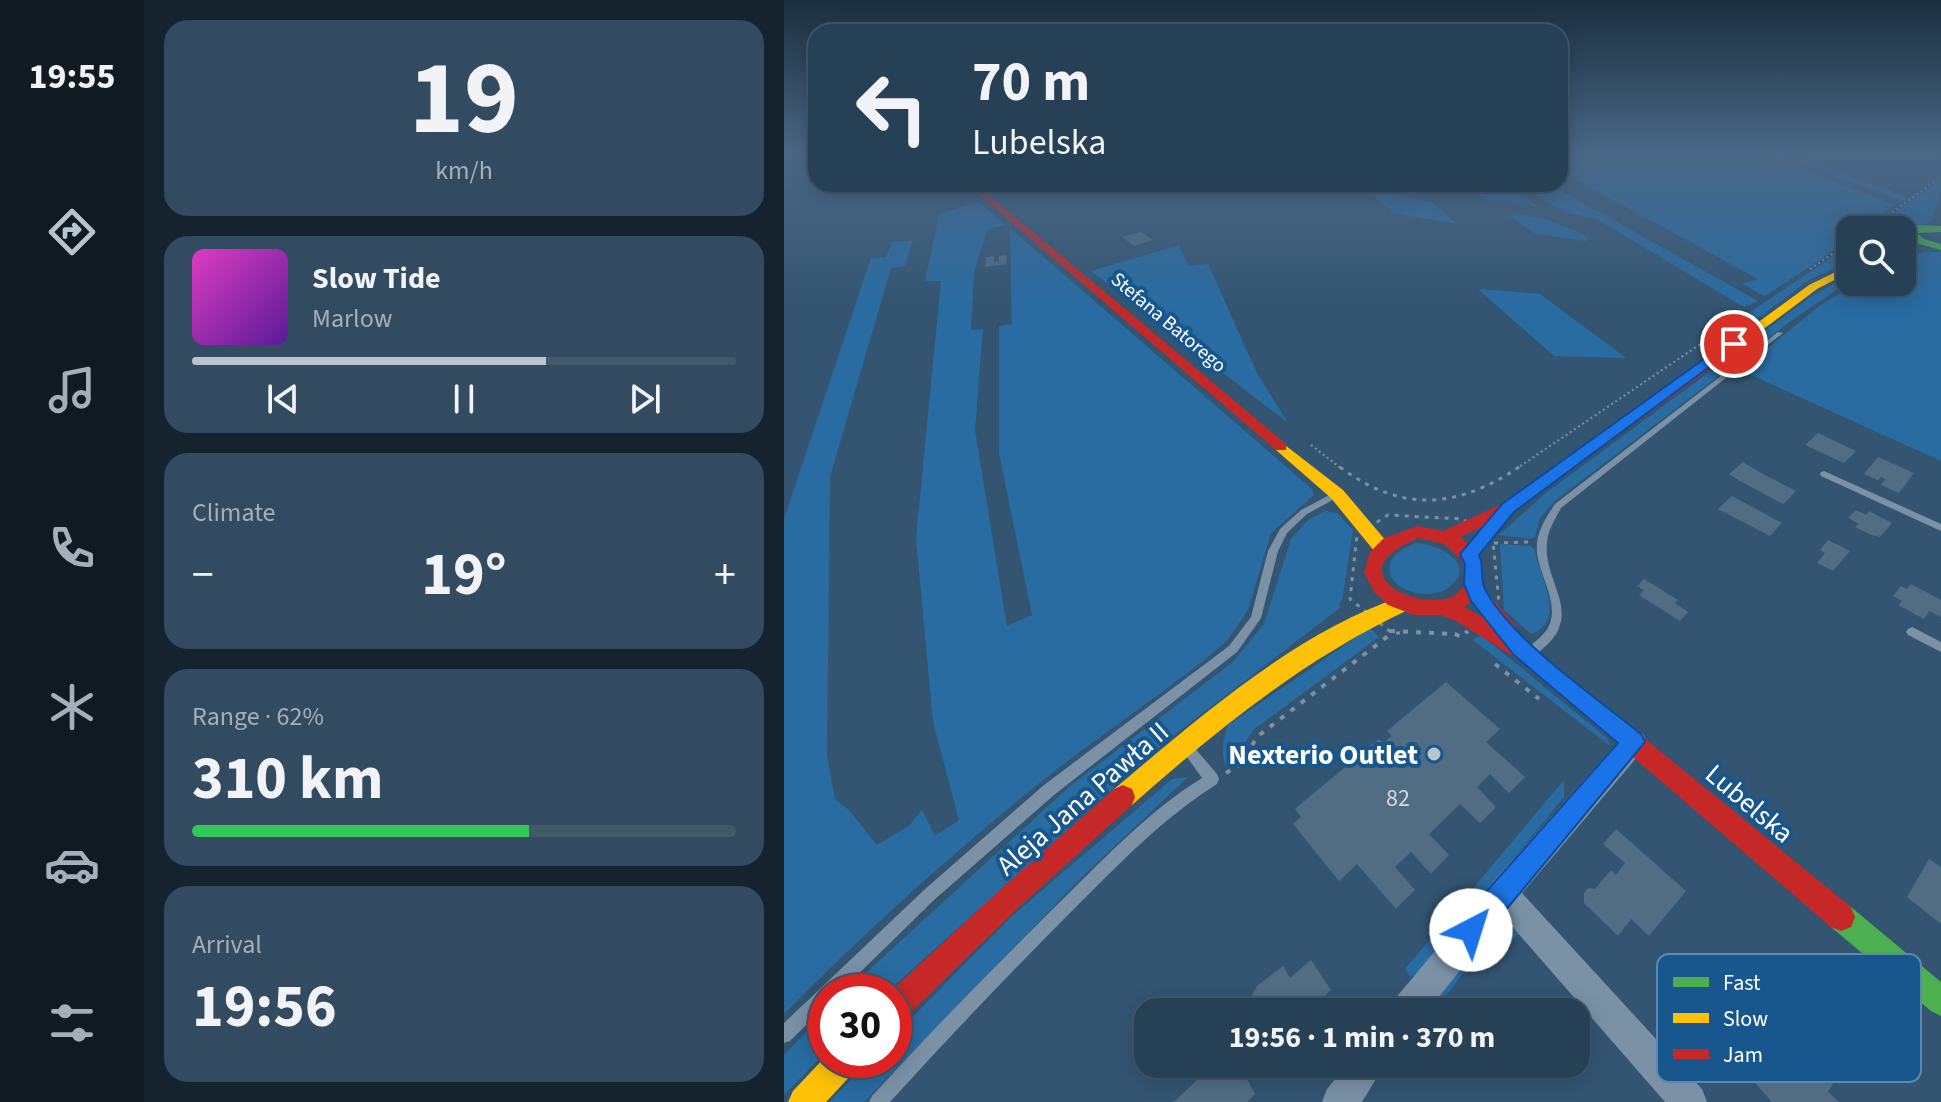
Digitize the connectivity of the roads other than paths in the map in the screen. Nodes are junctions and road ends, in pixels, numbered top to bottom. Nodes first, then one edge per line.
1 (995, 204) edge
2 (1836, 276) edge
3 (1780, 333) dead end
4 (1824, 474) dead end
5 (1337, 494) junction
6 (1508, 508) junction
7 (1391, 526) junction
8 (1941, 528) edge
9 (1447, 536) junction
10 (1381, 547) junction
11 (1469, 554) junction
12 (1473, 584) junction
13 (1365, 592) junction
14 (1403, 604) junction
15 (1442, 607) junction
16 (1912, 632) dead end
17 (1320, 643) junction
18 (1941, 647) edge
19 (1525, 652) junction
20 (1634, 742) junction
21 (1184, 746) junction
22 (1502, 893) junction
23 (1885, 954) edge
24 (847, 974) edge
25 (1921, 984) edge
26 (912, 992) edge
27 (1417, 998) edge
28 (1941, 1001) edge
29 (808, 1012) edge
30 (784, 1035) edge
31 (1657, 1066) edge
32 (827, 1078) edge
33 (1358, 1078) edge
34 (1671, 1082) edge
35 (804, 1102) edge
36 (878, 1102) edge
37 (1340, 1102) edge
38 (1689, 1102) edge

1 - 5 main road, Stefana Batorego
2 - 6 main road
3 - 19 lane
4 - 8 lane
5 - 7 main road, Stefana Batorego
5 - 10 main road, Stefana Batorego
5 - 24 lane
6 - 9 main road
6 - 11 main road
7 - 9 main road
7 - 10 main road
9 - 11 main road
10 - 13 main road
11 - 12 main road
12 - 15 main road
12 - 19 main road, Lubelska
13 - 14 main road
13 - 17 main road, Aleja Jana Pawła II
14 - 15 main road
14 - 17 main road, Aleja Jana Pawła II
15 - 19 main road, Lubelska
16 - 18 lane
17 - 21 main road, Aleja Jana Pawła II
19 - 20 main road, Lubelska
20 - 22 street
20 - 23 main road, Lubelska
21 - 26 main road, Aleja Jana Pawła II
21 - 36 lane
22 - 27 street
22 - 31 street
25 - 28 main road, Lubelska
29 - 30 lane
32 - 35 main road
33 - 37 street
34 - 38 street

